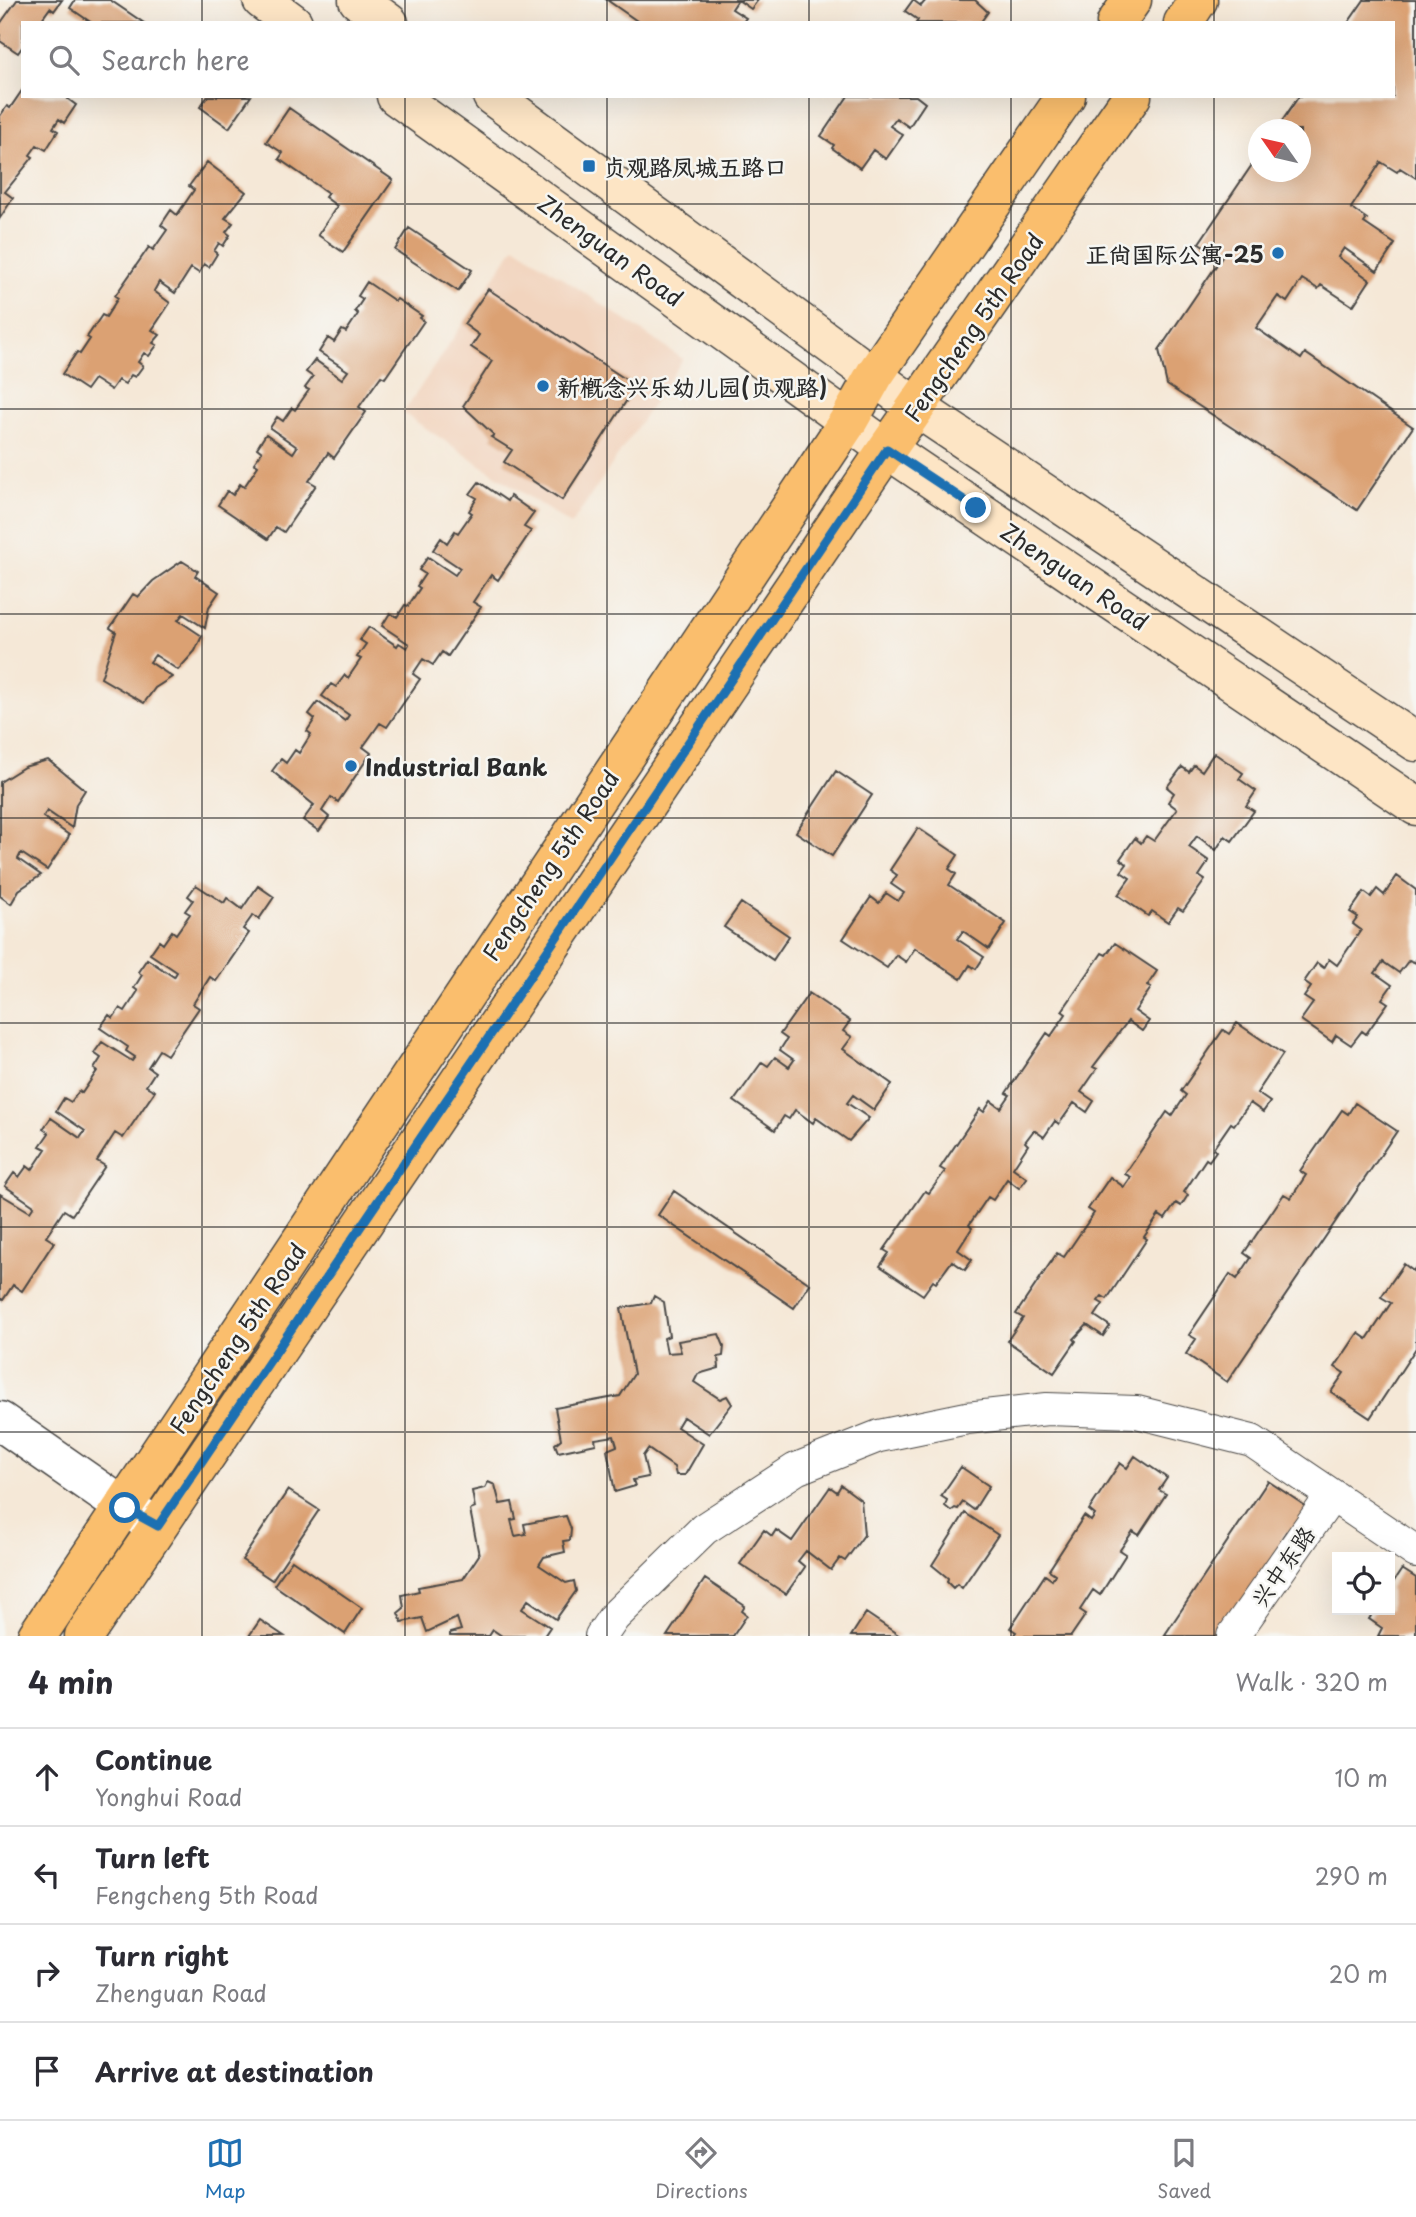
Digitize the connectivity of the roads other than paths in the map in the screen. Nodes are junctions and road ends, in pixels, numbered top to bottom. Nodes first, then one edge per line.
1 (262, 0) edge
2 (358, 0) edge
3 (1132, 0) edge
4 (1198, 0) edge
5 (290, 21) edge
6 (386, 21) edge
7 (1117, 21) edge
8 (1184, 21) edge
9 (399, 98) edge
10 (495, 98) edge
11 (1065, 98) edge
12 (1131, 98) edge
13 (875, 374) junction
14 (917, 408) junction
15 (849, 420) junction
16 (887, 449) junction
17 (1416, 742) edge
18 (1416, 806) edge
19 (0, 1421) edge
20 (1332, 1495) junction
21 (125, 1508) junction
22 (158, 1526) junction
23 (1416, 1552) edge
24 (37, 1636) edge
25 (84, 1636) edge
26 (601, 1636) edge
27 (1233, 1636) edge

1 - 5 main road
2 - 6 main road
3 - 7 main road
4 - 8 main road
9 - 15 main road, Zhenguan Road
10 - 13 main road
11 - 13 main road, Fengcheng 5th Road
12 - 14 main road, Fengcheng 5th Road
13 - 14 main road
13 - 15 main road, Fengcheng 5th Road
14 - 16 main road, Fengcheng 5th Road
14 - 17 main road
15 - 16 main road, Zhenguan Road
15 - 21 main road, Fengcheng 5th Road
16 - 18 main road, Zhenguan Road
16 - 22 main road, Fengcheng 5th Road
19 - 21 street
20 - 23 street
20 - 26 street
20 - 27 street, 兴中东路
21 - 22 street
21 - 24 main road, Fengcheng 5th Road
22 - 25 main road, Fengcheng 5th Road

